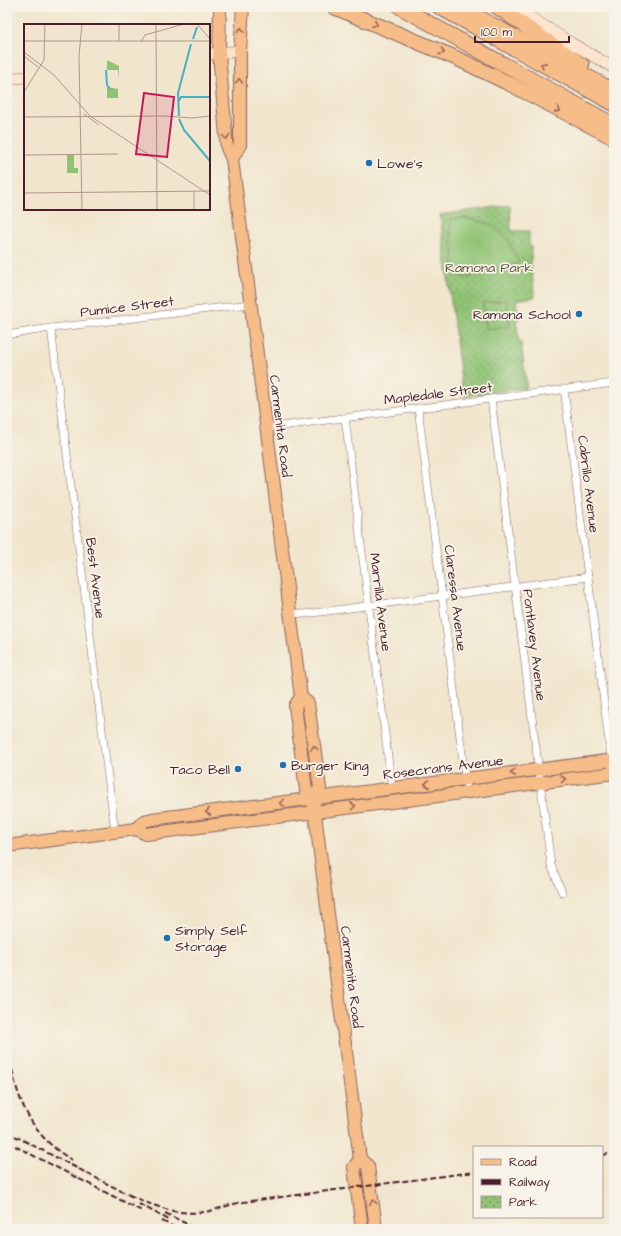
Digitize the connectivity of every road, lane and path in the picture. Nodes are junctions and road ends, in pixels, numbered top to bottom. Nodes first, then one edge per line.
1 (220, 7) edge
2 (243, 7) edge
3 (400, 7) edge
4 (417, 7) edge
5 (439, 7) edge
6 (460, 7) edge
7 (497, 7) edge
8 (514, 7) edge
9 (339, 10) edge
10 (240, 51) junction
11 (214, 54) edge
12 (614, 68) edge
13 (24, 77) edge
14 (7, 79) edge
15 (614, 83) edge
16 (614, 91) edge
17 (614, 104) edge
18 (614, 115) edge
19 (614, 125) edge
20 (614, 138) edge
21 (232, 159) junction
22 (250, 304) junction
23 (52, 328) junction
24 (7, 335) edge
25 (614, 383) edge
26 (564, 389) junction
27 (491, 399) junction
28 (418, 408) junction
29 (344, 418) junction
30 (266, 428) junction
31 (588, 577) junction
32 (515, 586) junction
33 (442, 596) junction
34 (369, 606) junction
35 (290, 613) junction
36 (613, 760) edge
37 (538, 770) junction
38 (613, 773) edge
39 (466, 779) junction
40 (540, 782) junction
41 (392, 789) junction
42 (467, 792) junction
43 (313, 799) junction
44 (315, 811) junction
45 (165, 818) junction
46 (136, 829) junction
47 (167, 831) junction
48 (115, 832) junction
49 (7, 846) edge
50 (562, 892) dead end
51 (360, 1159) junction
52 (362, 1229) edge
53 (376, 1229) edge

1 - 11 main road, Carmenita Road
10 -> 2 main road
3 - 19 highway
4 - 18 highway
17 -> 5 highway
6 - 16 highway
7 - 15 highway
8 - 12 street
9 -> 20 highway
10 - 11 street
21 -> 10 main road
11 -> 21 main road, Carmenita Road
13 - 14 street
21 - 22 main road, Carmenita Road
22 - 23 street, Pumice Street
22 - 30 main road, Carmenita Road
23 - 24 street, Pumice Street
23 - 48 street, Best Avenue
25 - 26 street, Mapledale Street
26 - 27 street, Mapledale Street
26 - 31 street, Cabrillo Avenue
27 - 28 street, Mapledale Street
27 - 32 street, Pontlavey Avenue
28 - 29 street, Mapledale Street
28 - 33 street, Claressa Avenue
29 - 30 street, Mapledale Street
29 - 34 street, Marrilla Avenue
30 - 35 main road, Carmenita Road
31 - 32 street
31 - 36 street, Cabrillo Avenue
32 - 33 street
32 - 37 street, Pontlavey Avenue
33 - 34 street
33 - 39 street, Claressa Avenue
34 - 35 street
34 - 41 street, Marrilla Avenue
35 - 43 main road, Carmenita Road
36 - 37 main road, Rosecrans Avenue
36 - 38 street, Cabrillo Avenue
37 -> 39 main road, Rosecrans Avenue
37 - 40 street, Pontlavey Avenue
40 -> 38 main road, Rosecrans Avenue
39 -> 41 main road, Rosecrans Avenue
39 - 42 street, Claressa Avenue
40 - 42 main road, Rosecrans Avenue
40 - 50 street, Pontlavey Avenue
41 - 43 main road, Rosecrans Avenue
44 -> 42 main road, Rosecrans Avenue
43 - 44 main road, Carmenita Road
43 -> 45 main road, Rosecrans Avenue
44 - 47 main road, Rosecrans Avenue
44 - 51 main road, Carmenita Road
45 - 46 main road, Rosecrans Avenue
45 - 47 main road
46 - 47 main road, Rosecrans Avenue
46 - 48 main road, Rosecrans Avenue
48 - 49 main road, Rosecrans Avenue
51 - 52 main road, Carmenita Road
53 -> 51 main road, Carmenita Road

